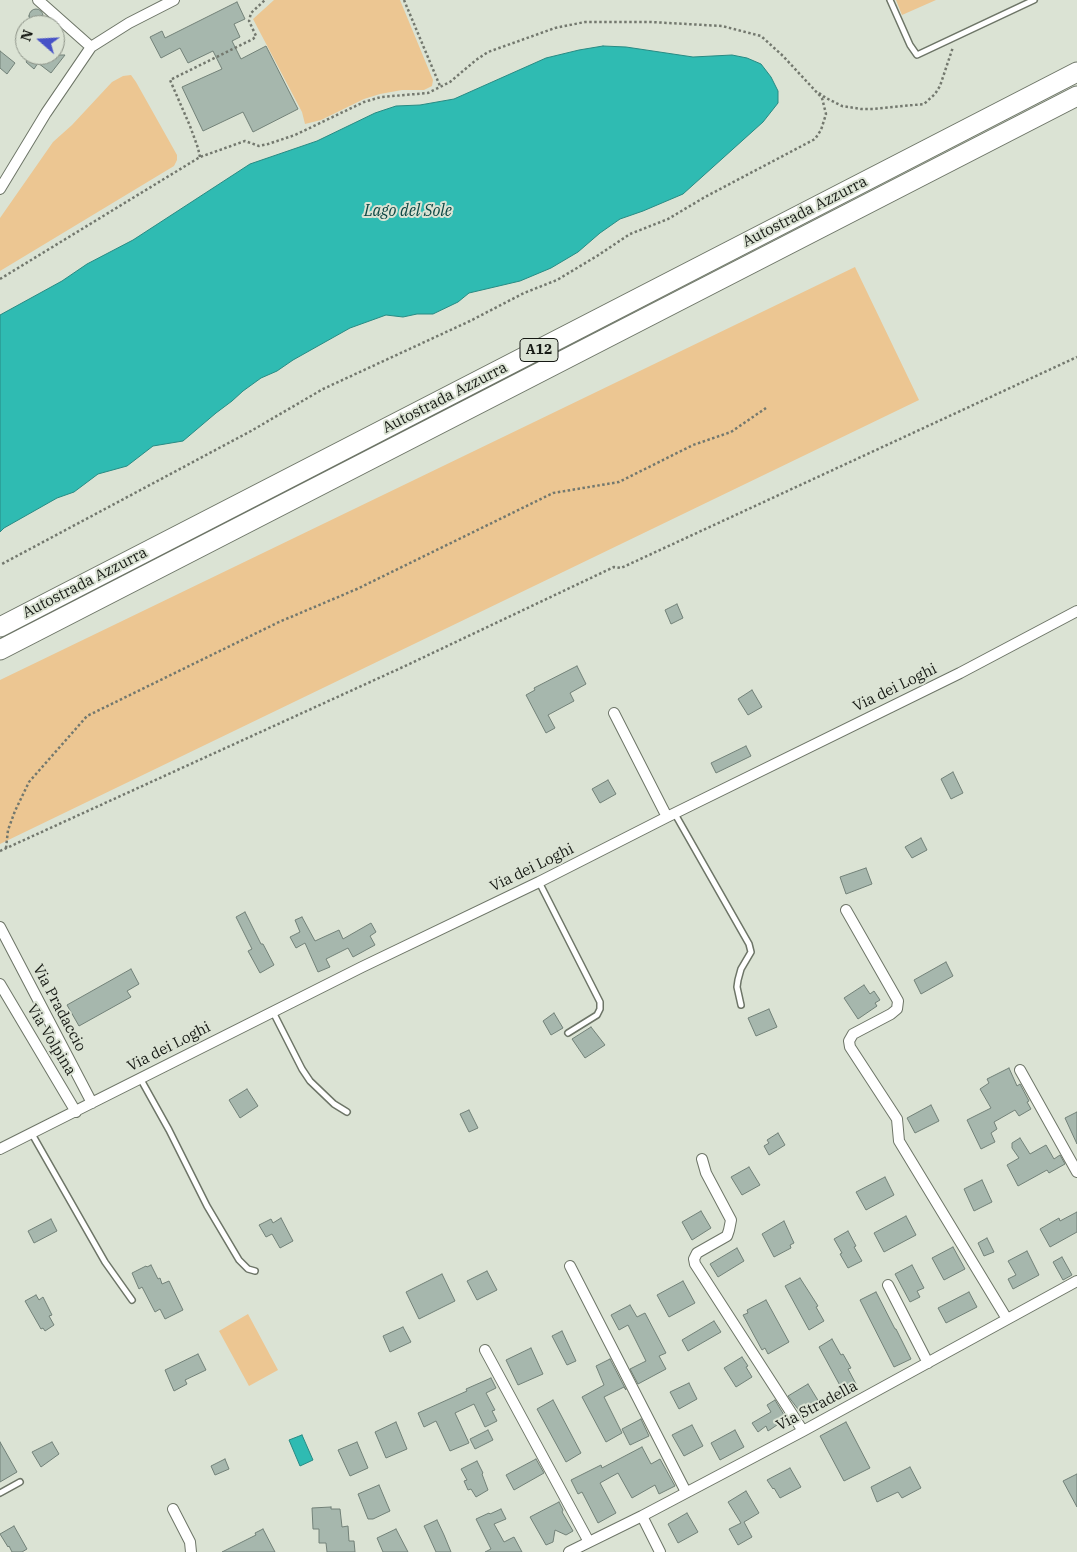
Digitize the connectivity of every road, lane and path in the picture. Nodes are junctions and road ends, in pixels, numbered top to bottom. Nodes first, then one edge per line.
1 (38, 0) edge
2 (174, 0) edge
3 (265, 0) edge
4 (404, 0) edge
5 (890, 0) edge
6 (1034, 0) edge
7 (956, 36) junction
8 (91, 47) junction
9 (1077, 72) edge
10 (440, 86) junction
11 (814, 89) junction
12 (1077, 96) edge
13 (200, 158) junction
14 (0, 189) edge
15 (0, 279) edge
16 (1077, 357) edge
17 (766, 408) dead end
18 (0, 565) edge
19 (1077, 611) edge
20 (0, 627) edge
21 (0, 650) edge
22 (614, 713) dead end
23 (671, 815) junction
24 (6, 848) junction
25 (0, 851) edge
26 (539, 882) junction
27 (846, 910) dead end
28 (0, 927) edge
29 (0, 984) edge
30 (741, 1005) dead end
31 (273, 1012) junction
32 (568, 1033) dead end
33 (1020, 1070) dead end
34 (140, 1078) junction
35 (92, 1103) junction
36 (76, 1112) junction
37 (347, 1112) dead end
38 (32, 1134) junction
39 (0, 1149) edge
40 (702, 1159) dead end
41 (1077, 1172) edge
42 (570, 1266) dead end
43 (255, 1271) dead end
44 (1077, 1281) edge
45 (888, 1285) dead end
46 (132, 1300) dead end
47 (1007, 1320) junction
48 (486, 1350) dead end
49 (928, 1362) junction
50 (803, 1431) junction
51 (20, 1482) dead end
52 (686, 1492) junction
53 (0, 1493) edge
54 (173, 1509) dead end
55 (642, 1516) junction
56 (589, 1542) junction
57 (191, 1552) edge
58 (568, 1552) edge
59 (660, 1552) edge

1 - 8 street
2 - 8 street
3 - 13 path
4 - 10 path
5 - 7 lane
6 - 7 lane
7 - 11 path
8 - 14 street
9 - 20 highway, Autostrada Azzurra / A12
10 - 11 path
10 - 13 path
11 - 18 path
12 - 21 highway, Autostrada Azzurra / A12
13 - 15 path
16 - 24 path
17 - 24 path
19 - 23 street, Via dei Loghi
22 - 23 street
23 - 26 street, Via dei Loghi
23 - 30 lane
24 - 25 path
26 - 31 street, Via dei Loghi
26 - 32 lane
27 - 47 street
28 - 35 street, Via Pradaccio
29 - 36 street, Via Volpina
31 - 34 street, Via dei Loghi
31 - 37 lane
33 - 41 street
34 - 35 street, Via dei Loghi
34 - 43 lane
35 - 36 street, Via dei Loghi
36 - 38 street, Via dei Loghi
38 - 39 street, Via dei Loghi
38 - 46 lane
40 - 50 street
42 - 52 street
44 - 47 street, Via Stradella
45 - 49 street
47 - 49 street, Via Stradella
48 - 56 street
49 - 50 street, Via Stradella
50 - 52 street, Via Stradella
51 - 53 lane
52 - 55 street, Via Stradella
54 - 57 street
55 - 56 street, Via Stradella
55 - 59 street
56 - 58 street, Via Stradella

